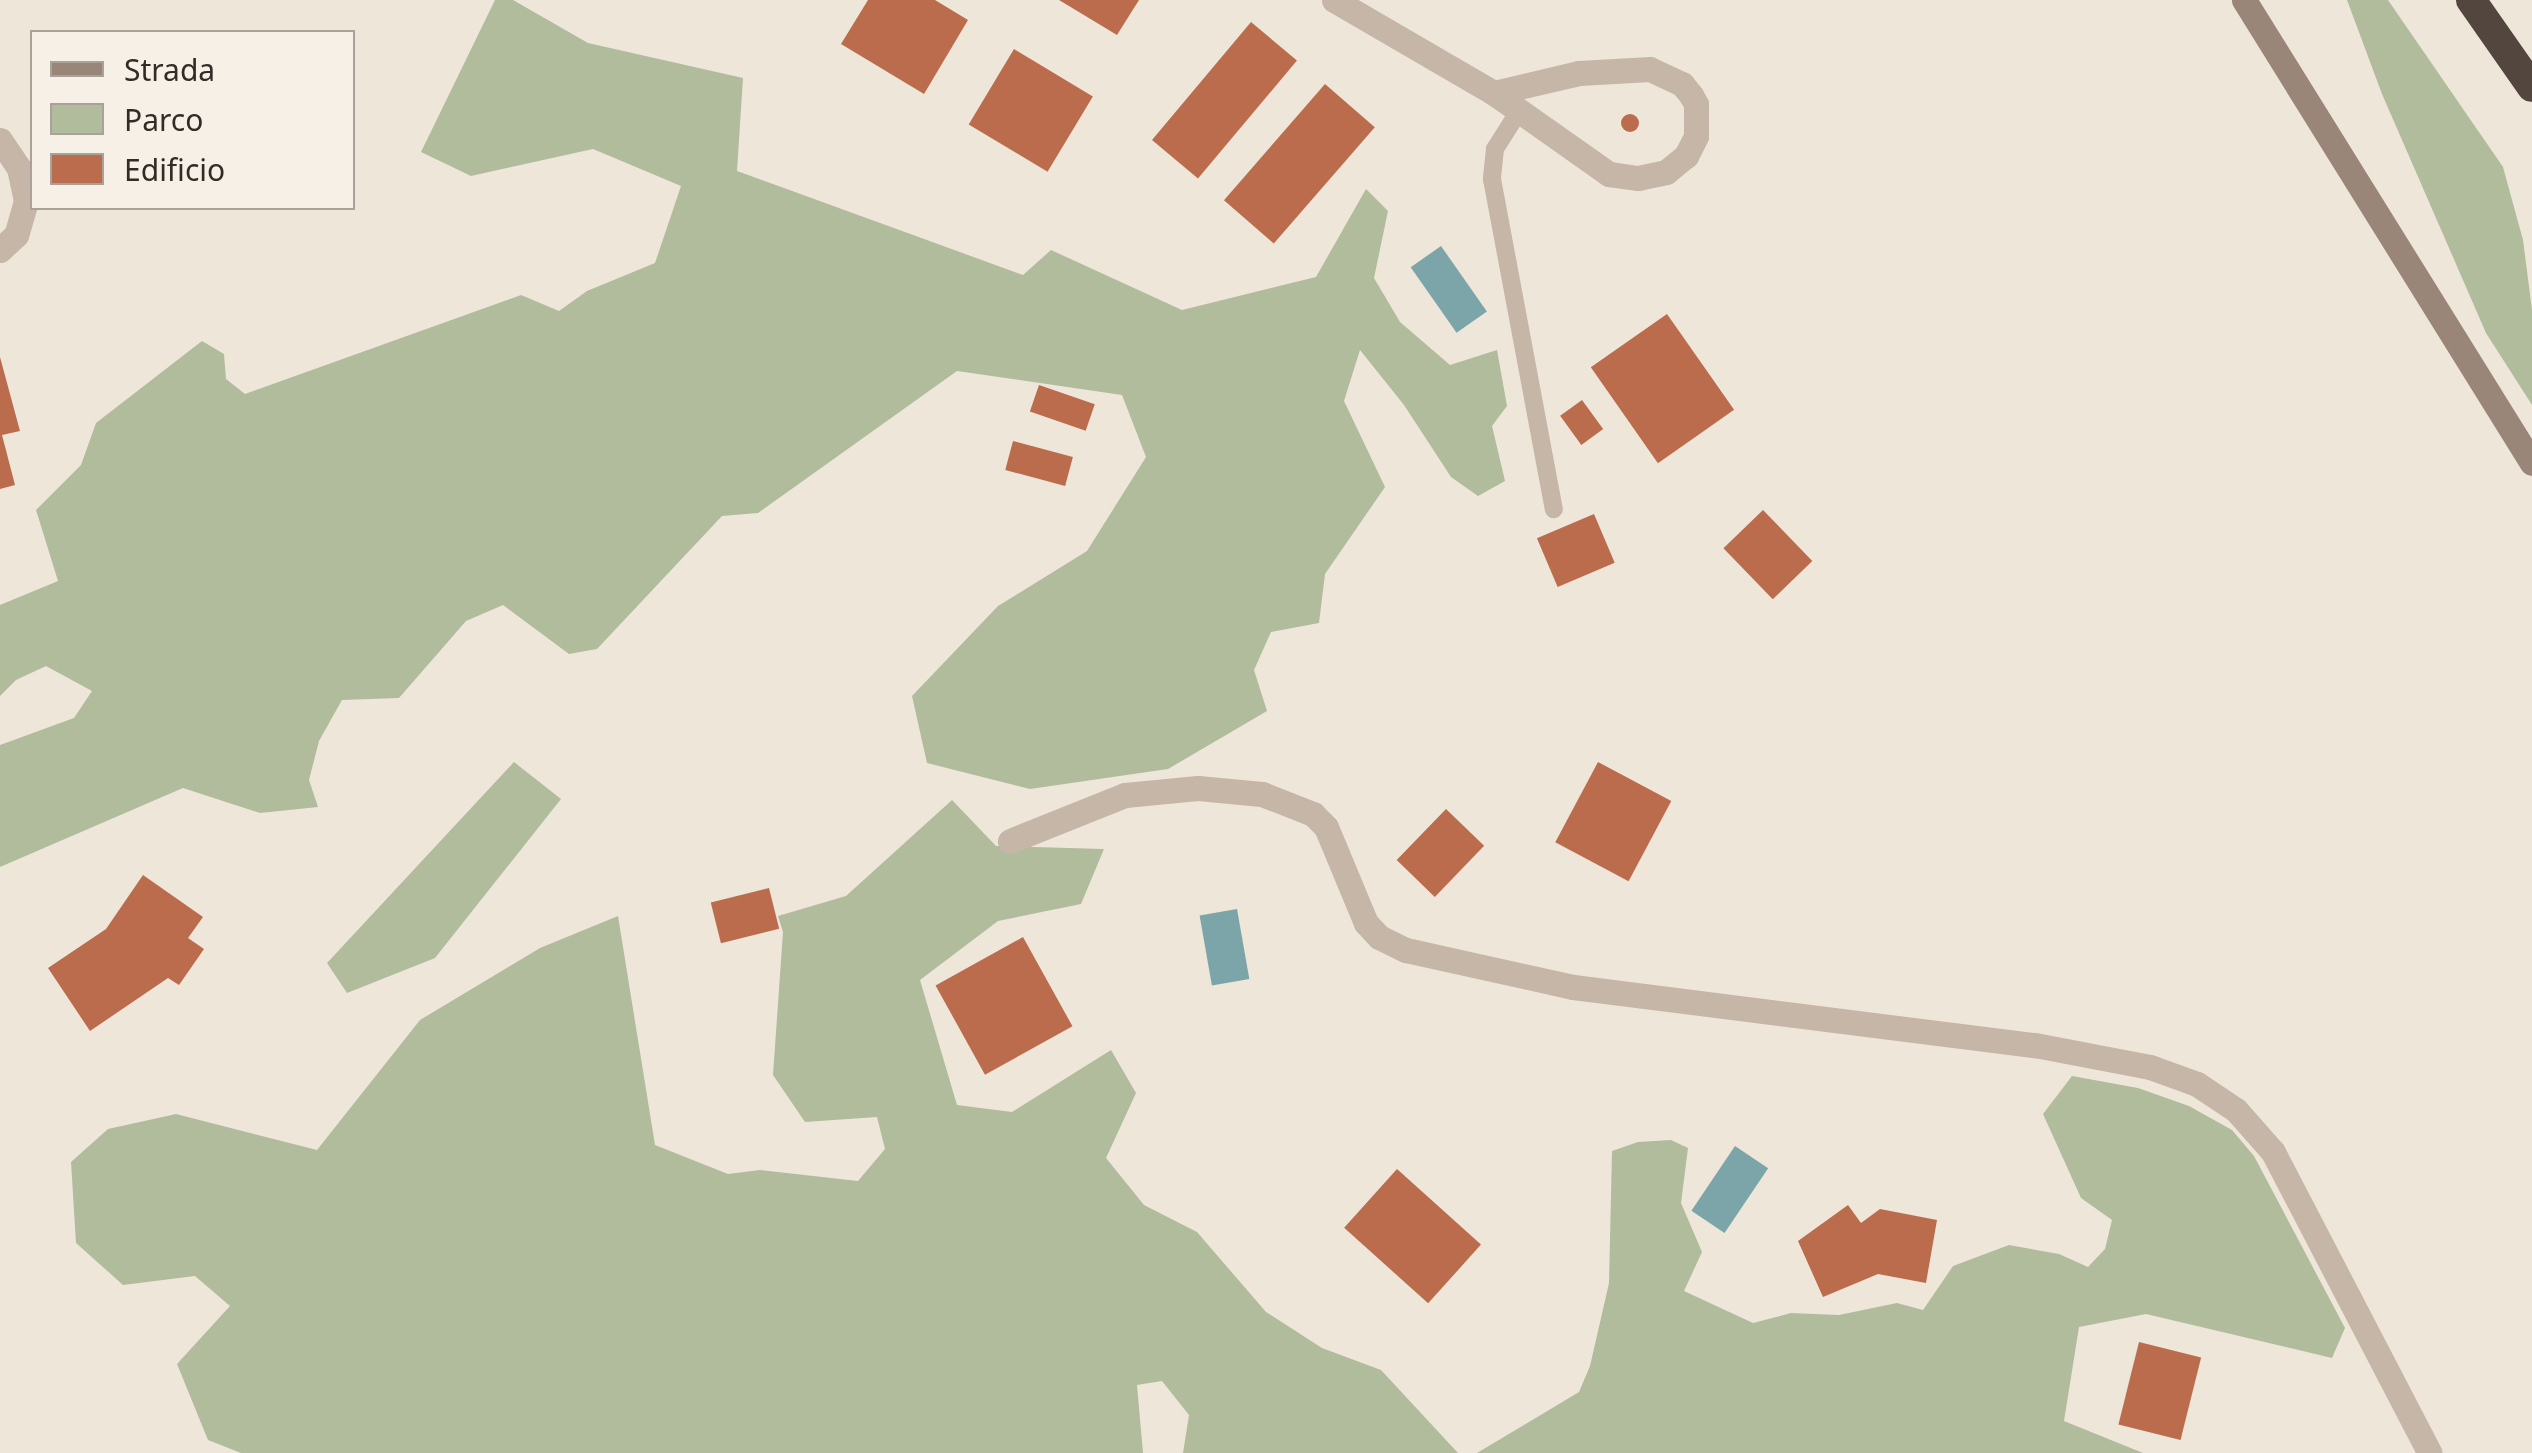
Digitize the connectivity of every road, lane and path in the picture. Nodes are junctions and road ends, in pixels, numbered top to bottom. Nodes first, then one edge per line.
1 (1334, 0) edge
2 (2471, 0) edge
3 (2257, 6) edge
4 (2532, 86) edge
5 (1494, 93) junction
6 (1520, 112) junction
7 (0, 140) edge
8 (0, 250) edge
9 (2532, 464) edge
10 (1554, 509) dead end
11 (1010, 841) dead end
12 (2430, 1453) edge

1 - 5 street
2 - 4 highway
3 - 9 street
5 - 6 street
5 - 6 street
6 - 10 lane
7 - 8 street
11 - 12 street

